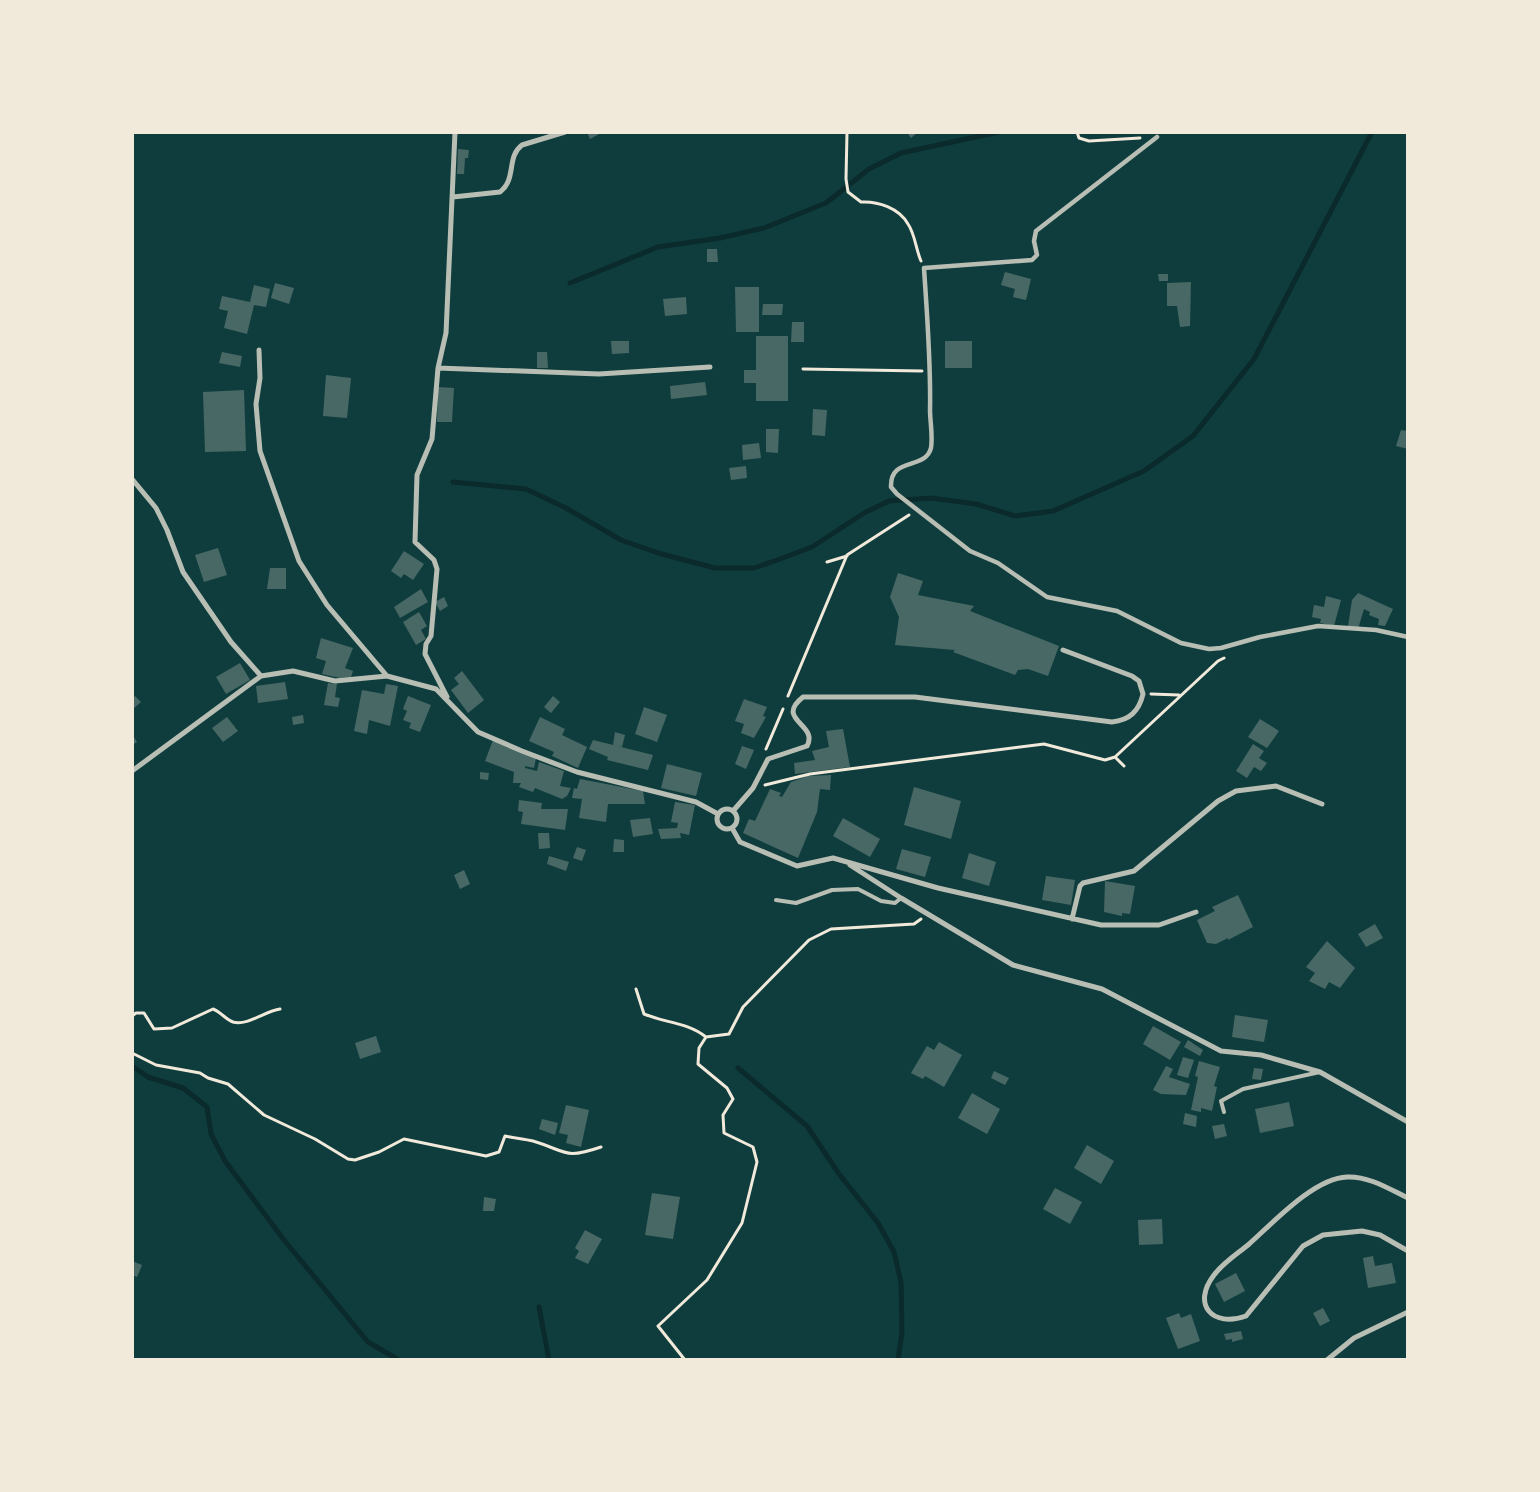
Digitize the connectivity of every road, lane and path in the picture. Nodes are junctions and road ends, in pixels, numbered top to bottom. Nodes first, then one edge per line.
1 (455, 132) edge
2 (565, 132) edge
3 (847, 132) edge
4 (1078, 132) edge
5 (1157, 137) joint
6 (453, 196) junction
7 (924, 268) junction
8 (259, 350) dead end
9 (710, 367) dead end
10 (438, 368) junction
11 (803, 369) dead end
12 (930, 371) junction
13 (132, 479) edge
14 (916, 507) junction
15 (847, 555) junction
16 (827, 562) dead end
17 (1408, 637) edge
18 (1063, 650) dead end
19 (1232, 655) dead end
20 (261, 676) junction
21 (387, 676) junction
22 (1143, 694) junction
23 (1179, 695) junction
24 (787, 698) dead end
25 (448, 700) junction
26 (784, 707) dead end
27 (765, 751) dead end
28 (1115, 757) junction
29 (1124, 766) dead end
30 (132, 772) edge
31 (753, 788) junction
32 (1322, 804) dead end
33 (733, 811) junction
34 (718, 814) junction
35 (732, 828) junction
36 (850, 865) junction
37 (901, 898) junction
38 (776, 900) dead end
39 (1196, 912) dead end
40 (928, 914) junction
41 (1072, 920) junction
42 (636, 989) dead end
43 (280, 1009) dead end
44 (132, 1016) edge
45 (706, 1037) junction
46 (132, 1052) edge
47 (1320, 1072) junction
48 (1224, 1112) dead end
49 (1408, 1122) edge
50 (601, 1147) dead end
51 (1408, 1198) edge
52 (1408, 1251) edge
53 (1408, 1312) edge
54 (685, 1360) edge
55 (1327, 1360) edge

1 - 6 street
2 - 6 street
3 - 7 path
4 - 5 path
5 - 7 street
6 - 10 street
7 - 12 street
8 - 21 street
9 - 10 street
10 - 25 street
11 - 12 path
12 - 14 street
13 - 20 street
14 - 15 path
14 - 17 street
15 - 16 path
15 - 24 path
18 - 22 street
19 - 23 path
20 - 21 street
20 - 30 street
21 - 25 street
22 - 23 path
22 - 31 street
23 - 28 path
25 - 34 street
26 - 27 path
28 - 29 path
28 - 31 path
31 - 33 street
32 - 41 street
33 - 34 street
33 - 35 street
34 - 35 street
35 - 36 street
36 - 37 street
36 - 41 street
37 - 38 lane
37 - 40 street
39 - 41 street
40 - 45 path
40 - 47 street
42 - 45 path
43 - 44 path
45 - 54 path
46 - 50 path
47 - 48 lane
47 - 49 street
51 - 52 street
53 - 55 street

